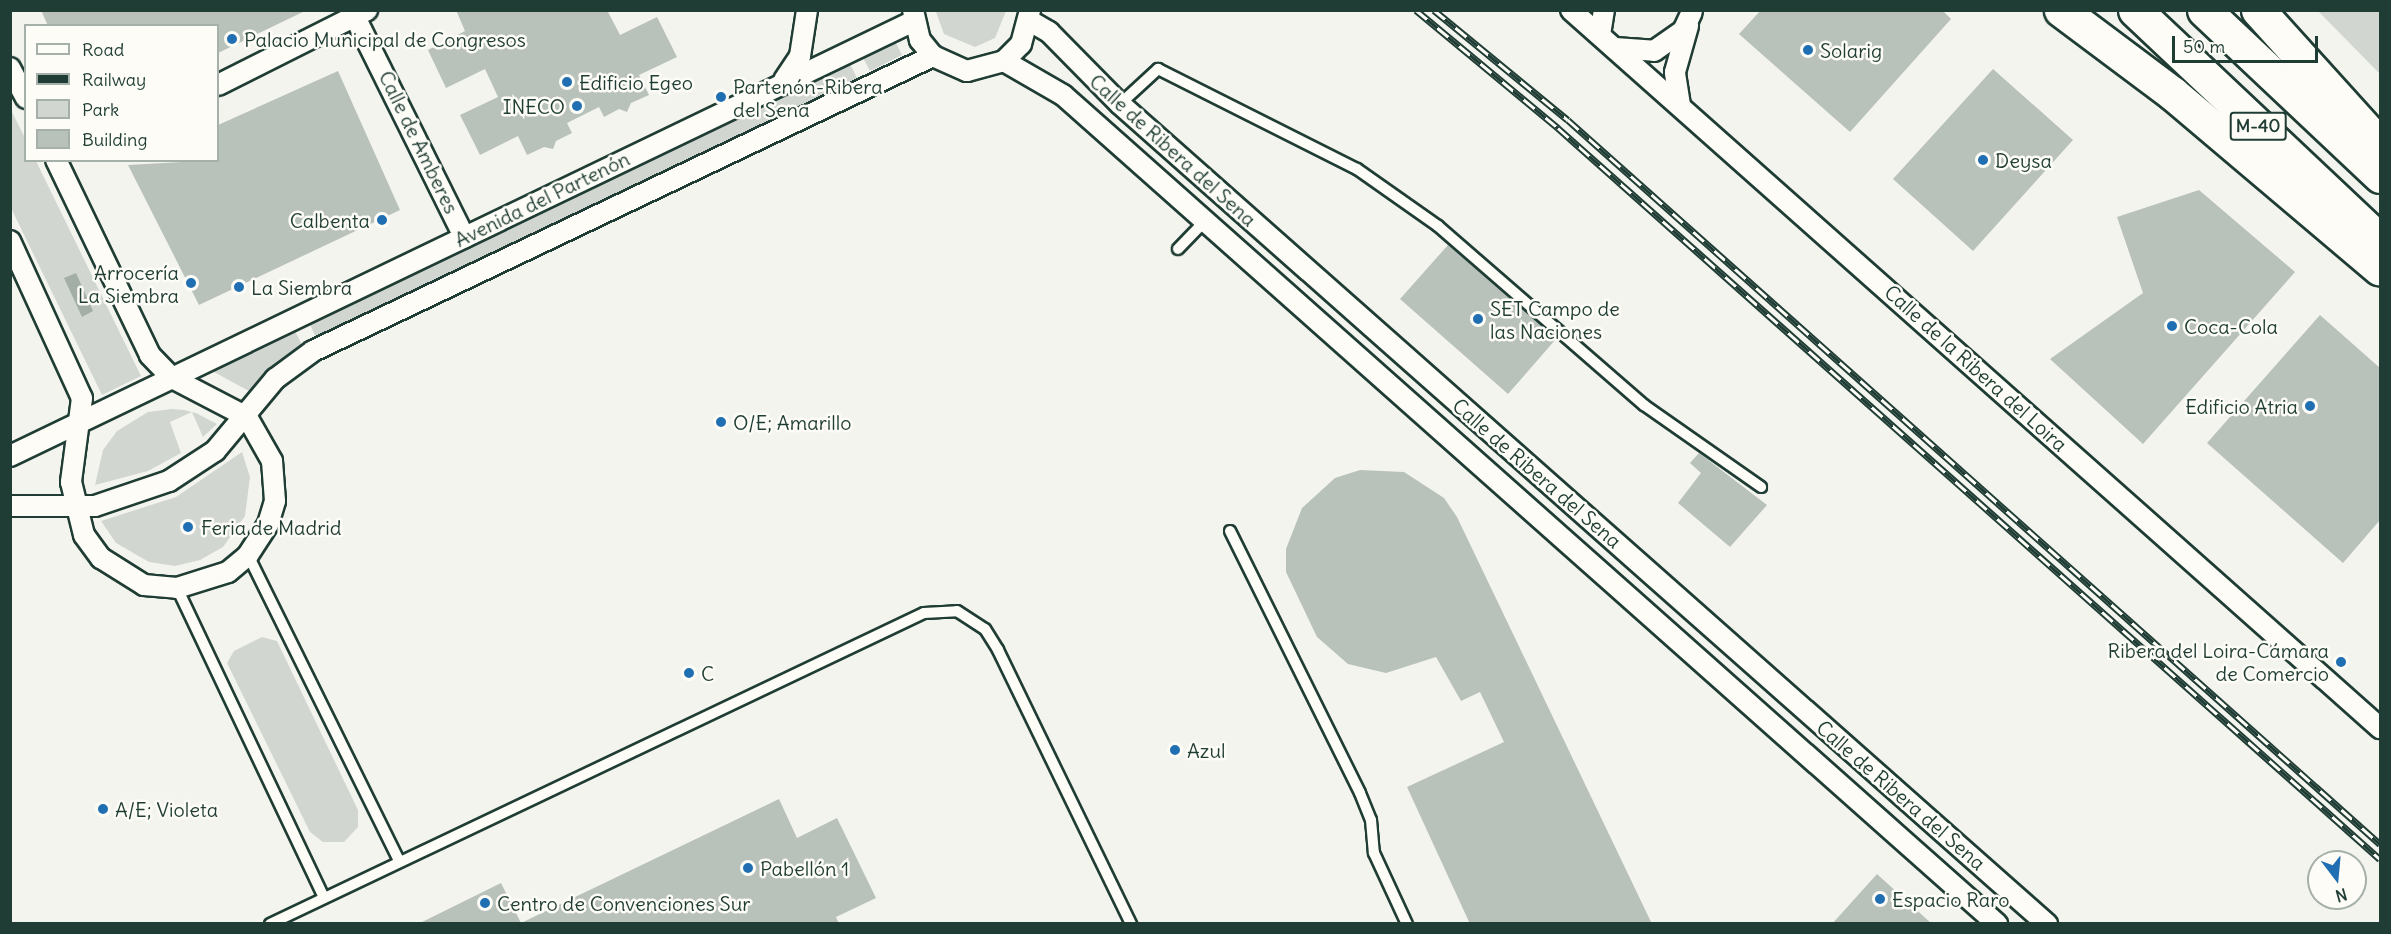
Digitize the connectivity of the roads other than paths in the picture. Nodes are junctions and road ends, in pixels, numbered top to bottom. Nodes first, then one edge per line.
1 (807, 10) edge
2 (1571, 10) edge
3 (1604, 10) edge
4 (2061, 10) edge
5 (2135, 10) edge
6 (2204, 10) edge
7 (2258, 10) edge
8 (1692, 11) edge
9 (361, 14) edge
10 (1032, 14) edge
11 (913, 16) edge
12 (1606, 41) junction
13 (933, 56) junction
14 (1004, 61) junction
15 (10, 68) edge
16 (783, 81) junction
17 (219, 85) edge
18 (24, 94) edge
19 (1120, 104) junction
20 (1680, 105) junction
21 (2380, 145) edge
22 (59, 162) edge
23 (2380, 176) edge
24 (1204, 222) junction
25 (464, 237) junction
26 (10, 241) edge
27 (2380, 241) edge
28 (1178, 249) dead end
29 (2380, 269) edge
30 (172, 378) junction
31 (247, 417) junction
32 (81, 423) junction
33 (10, 456) edge
34 (1761, 486) dead end
35 (10, 506) edge
36 (73, 508) junction
37 (1230, 531) dead end
38 (248, 555) junction
39 (177, 588) junction
40 (2380, 728) edge
41 (399, 861) junction
42 (324, 898) junction
43 (270, 924) edge
44 (1131, 924) edge
45 (1407, 924) edge
46 (1997, 924) edge
47 (2047, 924) edge

1 - 16 street
2 - 12 street, Calle de la Ribera del Loira
3 - 12 street
4 - 29 highway
5 - 27 highway, M-40
6 - 23 highway, M-40
7 - 21 highway
8 - 12 street
8 - 20 street
9 - 17 street
9 - 25 street, Calle de Amberes
10 - 14 street
10 - 19 street, Calle de Ribera del Sena
11 - 13 street
11 - 16 street, Avenida del Partenón
12 - 20 street, Calle de la Ribera del Loira
13 - 14 street
13 - 31 street, Avenida del Partenón
14 - 24 street, Calle de Ribera del Sena
15 - 18 street
16 - 25 street, Avenida del Partenón
19 - 34 lane
19 - 47 street, Calle de Ribera del Sena
20 - 40 street, Calle de la Ribera del Loira
22 - 30 street
24 - 28 lane
24 - 46 street, Calle de Ribera del Sena
25 - 30 street, Avenida del Partenón
26 - 32 street
30 - 31 street
30 - 32 street, Avenida del Partenón
31 - 36 street, Avenida del Partenón
31 - 38 street
32 - 33 street
32 - 36 street
35 - 36 street
36 - 39 street
37 - 45 lane
38 - 39 street
38 - 41 lane
39 - 42 lane
41 - 42 lane
41 - 44 lane
42 - 43 lane

